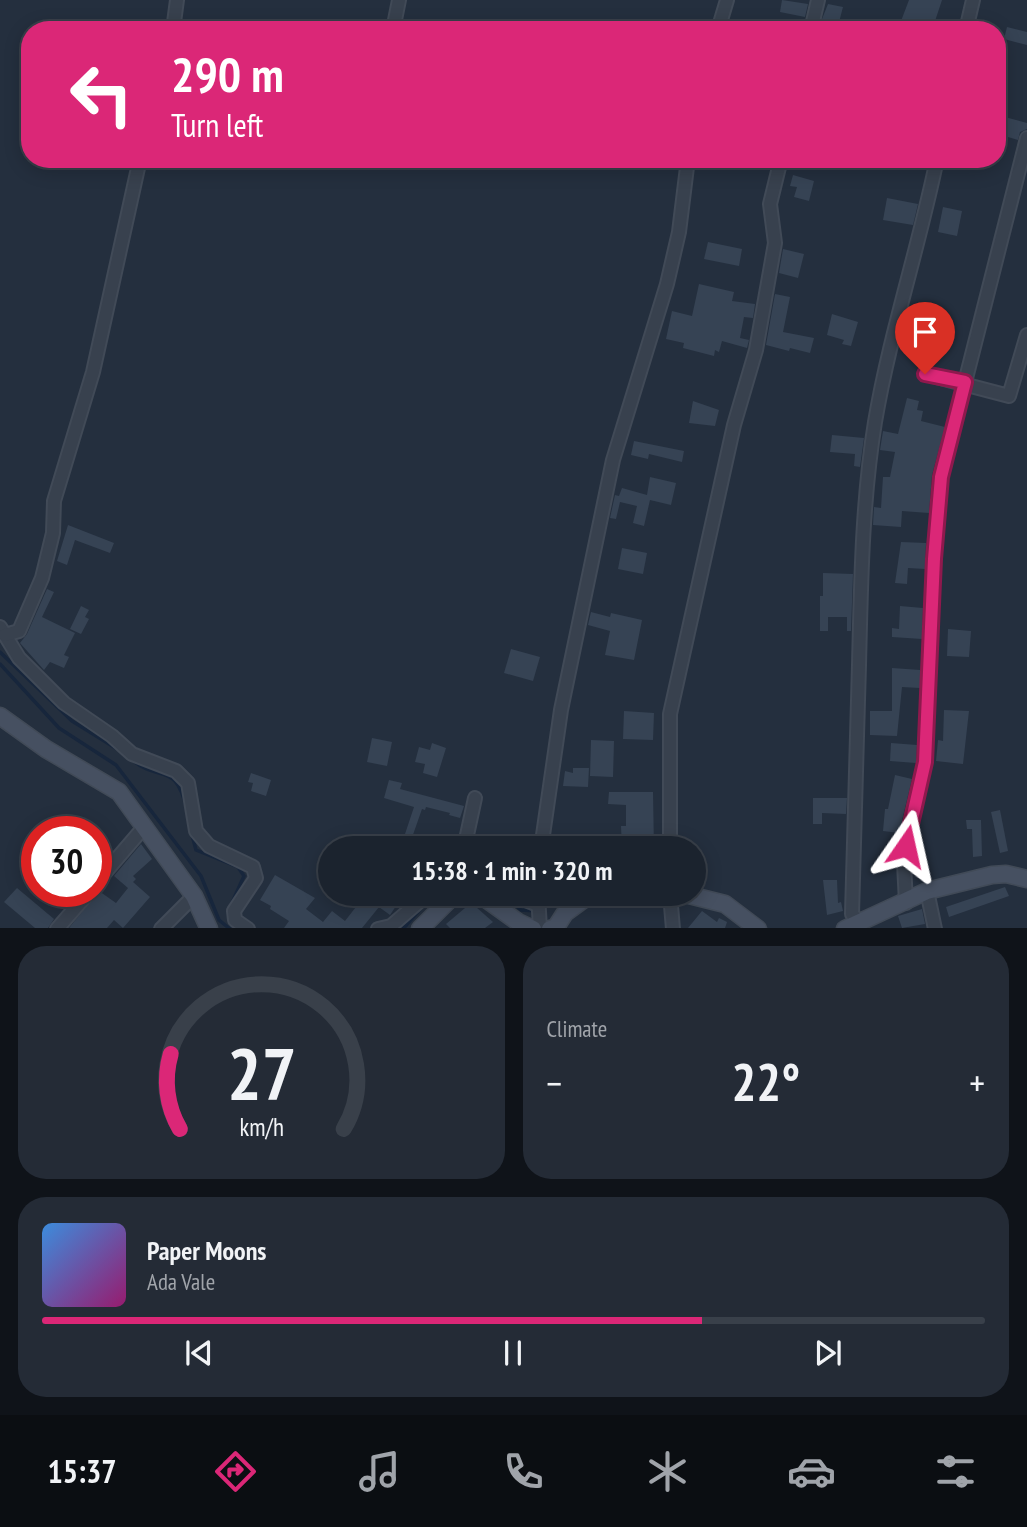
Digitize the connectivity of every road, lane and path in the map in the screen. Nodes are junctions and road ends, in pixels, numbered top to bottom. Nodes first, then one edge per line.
1 (177, 0) edge
2 (399, 0) edge
3 (727, 0) edge
4 (818, 0) edge
5 (973, 0) edge
6 (174, 21) edge
7 (395, 21) edge
8 (721, 21) edge
9 (813, 21) edge
10 (968, 21) edge
11 (1027, 138) edge
12 (138, 168) edge
13 (687, 168) edge
14 (779, 168) edge
15 (935, 168) edge
16 (1027, 335) edge
17 (925, 374) dead end
18 (965, 382) junction
19 (2, 631) edge
20 (2, 721) edge
21 (475, 798) dead end
22 (145, 826) junction
23 (467, 836) edge
24 (543, 836) edge
25 (670, 836) edge
26 (112, 864) edge
27 (1027, 879) edge
28 (927, 891) junction
29 (194, 896) junction
30 (706, 899) edge
31 (906, 903) junction
32 (414, 906) edge
33 (443, 906) edge
34 (496, 906) edge
35 (538, 906) edge
36 (575, 906) edge
37 (671, 906) edge
38 (76, 907) edge
39 (852, 925) edge
40 (58, 928) edge
41 (162, 928) edge
42 (209, 928) edge
43 (247, 928) edge
44 (382, 928) edge
45 (420, 928) edge
46 (531, 928) edge
47 (540, 928) edge
48 (553, 928) edge
49 (673, 928) edge
50 (757, 928) edge
51 (935, 928) edge

1 - 6 street
2 - 7 street
3 - 8 street
4 - 9 street
5 - 10 street
11 - 18 street
12 - 19 street
13 - 24 street
14 - 25 street
15 - 39 street
16 - 18 street
17 - 18 street
18 - 31 street
19 - 43 street
20 - 22 street
21 - 23 street
22 - 26 street
22 - 29 street
27 - 28 street
28 - 31 street
28 - 51 street
29 - 41 street
29 - 42 street
30 - 50 street
31 - 39 street
32 - 44 street
33 - 45 street
34 - 46 street
35 - 47 street
36 - 48 street
37 - 49 street
38 - 40 street

